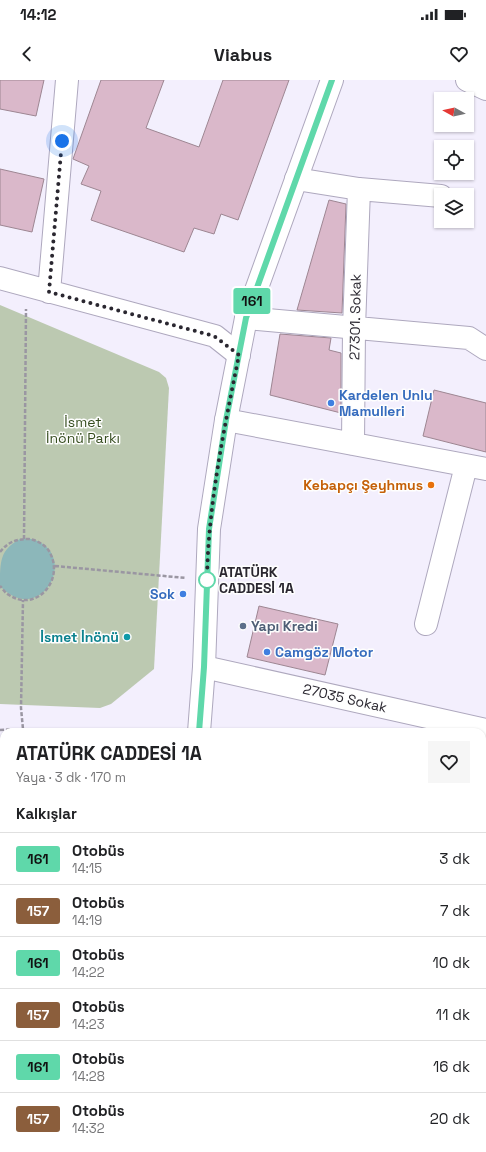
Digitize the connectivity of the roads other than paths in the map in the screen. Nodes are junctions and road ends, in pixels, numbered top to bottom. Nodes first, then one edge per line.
1 (68, 80) edge
2 (332, 80) edge
3 (467, 80) edge
4 (486, 89) edge
5 (296, 179) junction
6 (359, 189) junction
7 (434, 195) edge
8 (0, 278) edge
9 (49, 292) junction
10 (246, 318) junction
11 (354, 328) junction
12 (486, 349) edge
13 (239, 355) junction
14 (226, 420) junction
15 (353, 444) junction
16 (476, 467) edge
17 (426, 624) dead end
18 (204, 667) junction
19 (199, 728) edge
20 (477, 728) edge

1 - 9 street
2 - 5 street
3 - 4 street
5 - 6 street
5 - 10 street
6 - 7 street
6 - 11 street, 27301. Sokak
8 - 9 street
9 - 13 street
10 - 11 street
10 - 13 street
11 - 12 street
11 - 15 street, 27301. Sokak
13 - 14 street
14 - 15 street
14 - 18 street
15 - 16 street
16 - 17 street
18 - 19 street
18 - 20 street, 27035 Sokak

